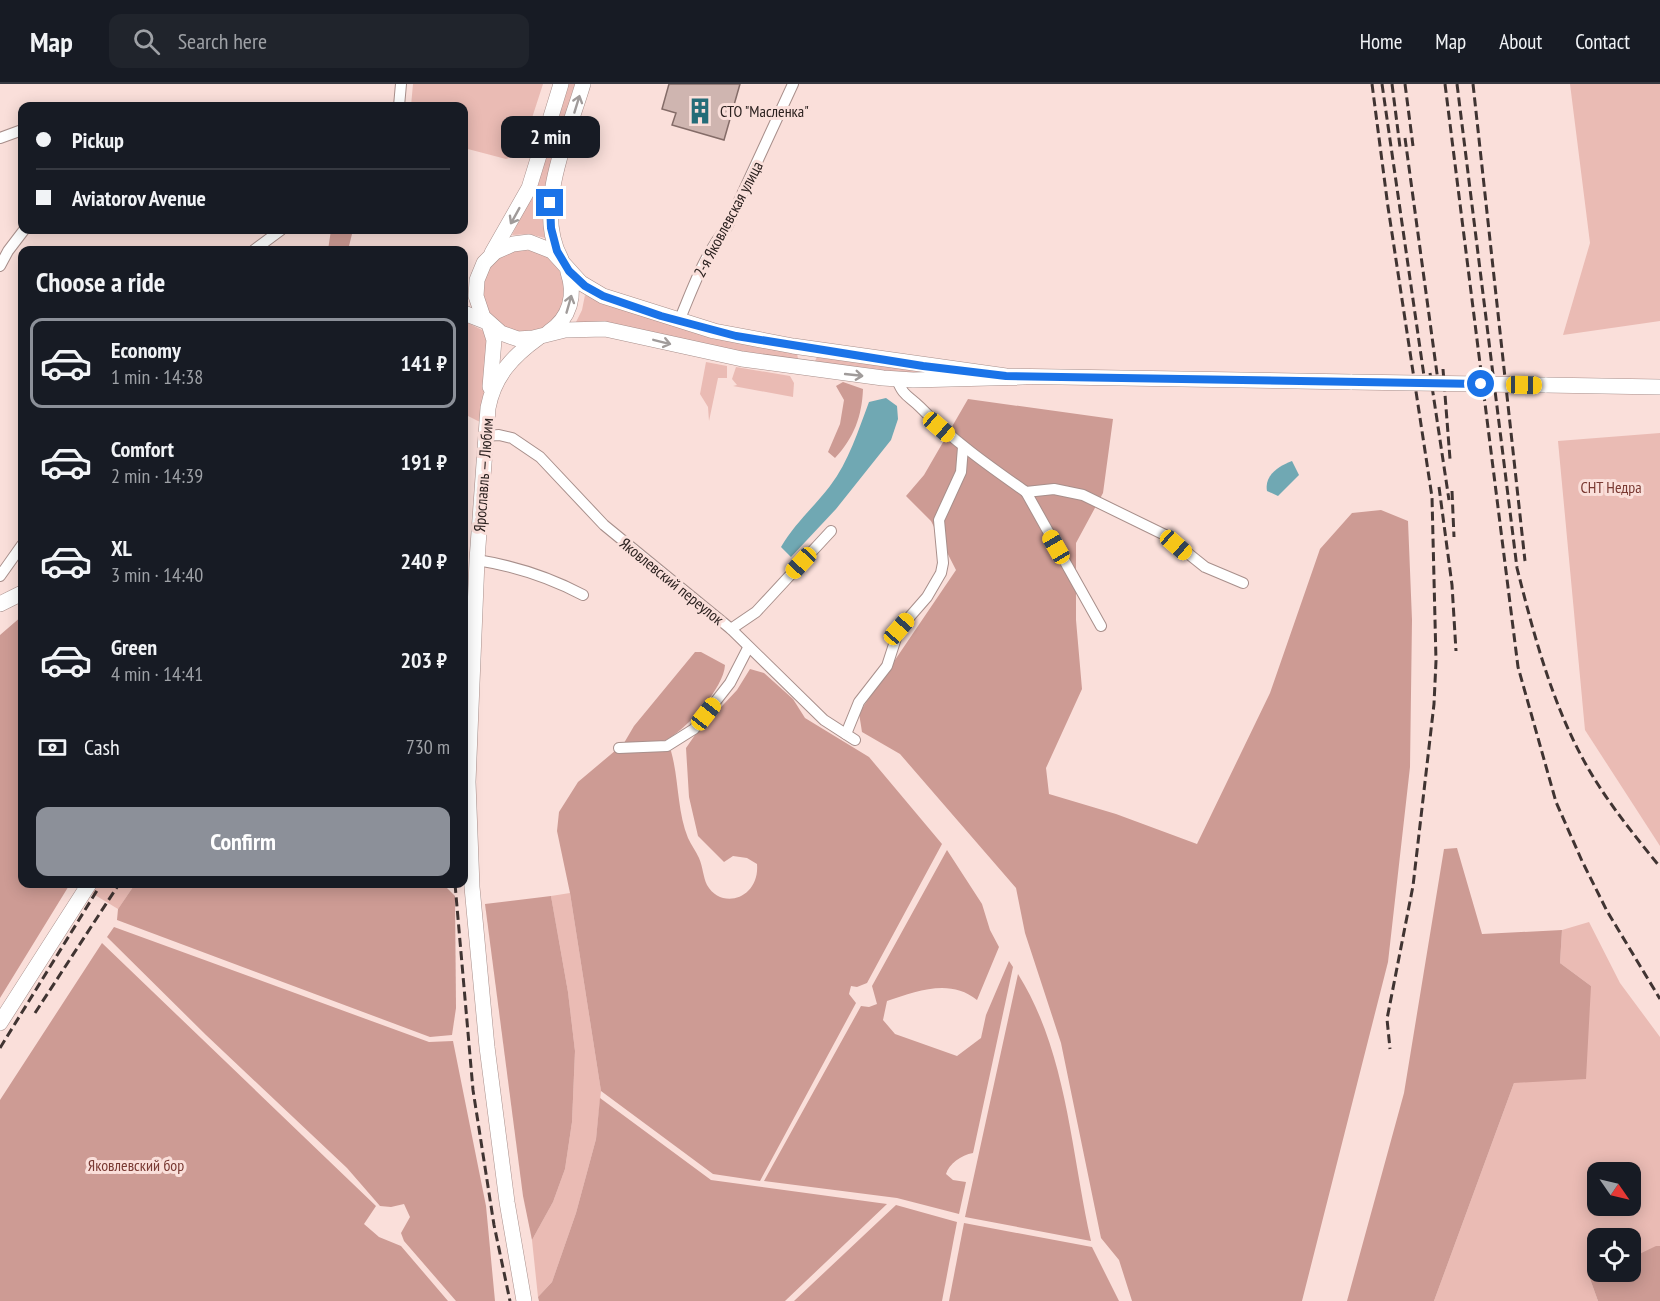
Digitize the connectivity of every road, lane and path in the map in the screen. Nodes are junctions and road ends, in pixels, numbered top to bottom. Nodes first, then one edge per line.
1 (401, 84) edge
2 (561, 84) edge
3 (583, 84) edge
4 (793, 84) edge
5 (399, 102) edge
6 (18, 131) edge
7 (0, 138) edge
8 (21, 234) edge
9 (276, 234) edge
10 (259, 246) edge
11 (486, 261) junction
12 (564, 264) junction
13 (0, 266) edge
14 (468, 283) edge
15 (468, 315) edge
16 (679, 321) junction
17 (488, 323) junction
18 (543, 335) junction
19 (1023, 376) junction
20 (897, 380) junction
21 (1660, 387) edge
22 (488, 408) junction
23 (485, 436) junction
24 (963, 447) junction
25 (1026, 492) junction
26 (831, 531) dead end
27 (18, 551) edge
28 (477, 560) junction
29 (0, 576) edge
30 (1242, 583) dead end
31 (18, 595) edge
32 (583, 596) dead end
33 (0, 604) edge
34 (1101, 626) dead end
35 (730, 629) junction
36 (748, 648) junction
37 (619, 748) dead end
38 (86, 888) edge
39 (0, 1023) edge
40 (524, 1301) edge

1 - 5 street
2 -> 11 main road
12 -> 3 main road
4 - 16 street, 2-я Яковлевская улица
6 - 7 street
8 - 13 street
9 - 10 street
11 - 12 main road
11 - 14 main road
11 - 17 main road
12 - 16 main road
18 -> 12 main road
15 - 17 main road
16 - 19 main road
17 - 18 main road
17 - 22 main road
18 -> 20 main road
18 - 22 main road, Ярославль — Любим
19 - 20 main road
19 - 21 main road, bridge
20 - 24 street
22 - 23 main road, Ярославль — Любим
23 - 28 main road, Ярославль — Любим
23 - 35 street, Яковлевский переулок
24 - 25 street
24 - 36 street, Яковлевский переулок
25 - 30 street
25 - 34 street
26 - 35 street
27 - 29 street
28 - 32 street
28 - 40 main road, Ярославль — Любим
31 - 33 main road
35 - 36 street, Яковлевский переулок
36 - 37 street
38 - 39 main road

